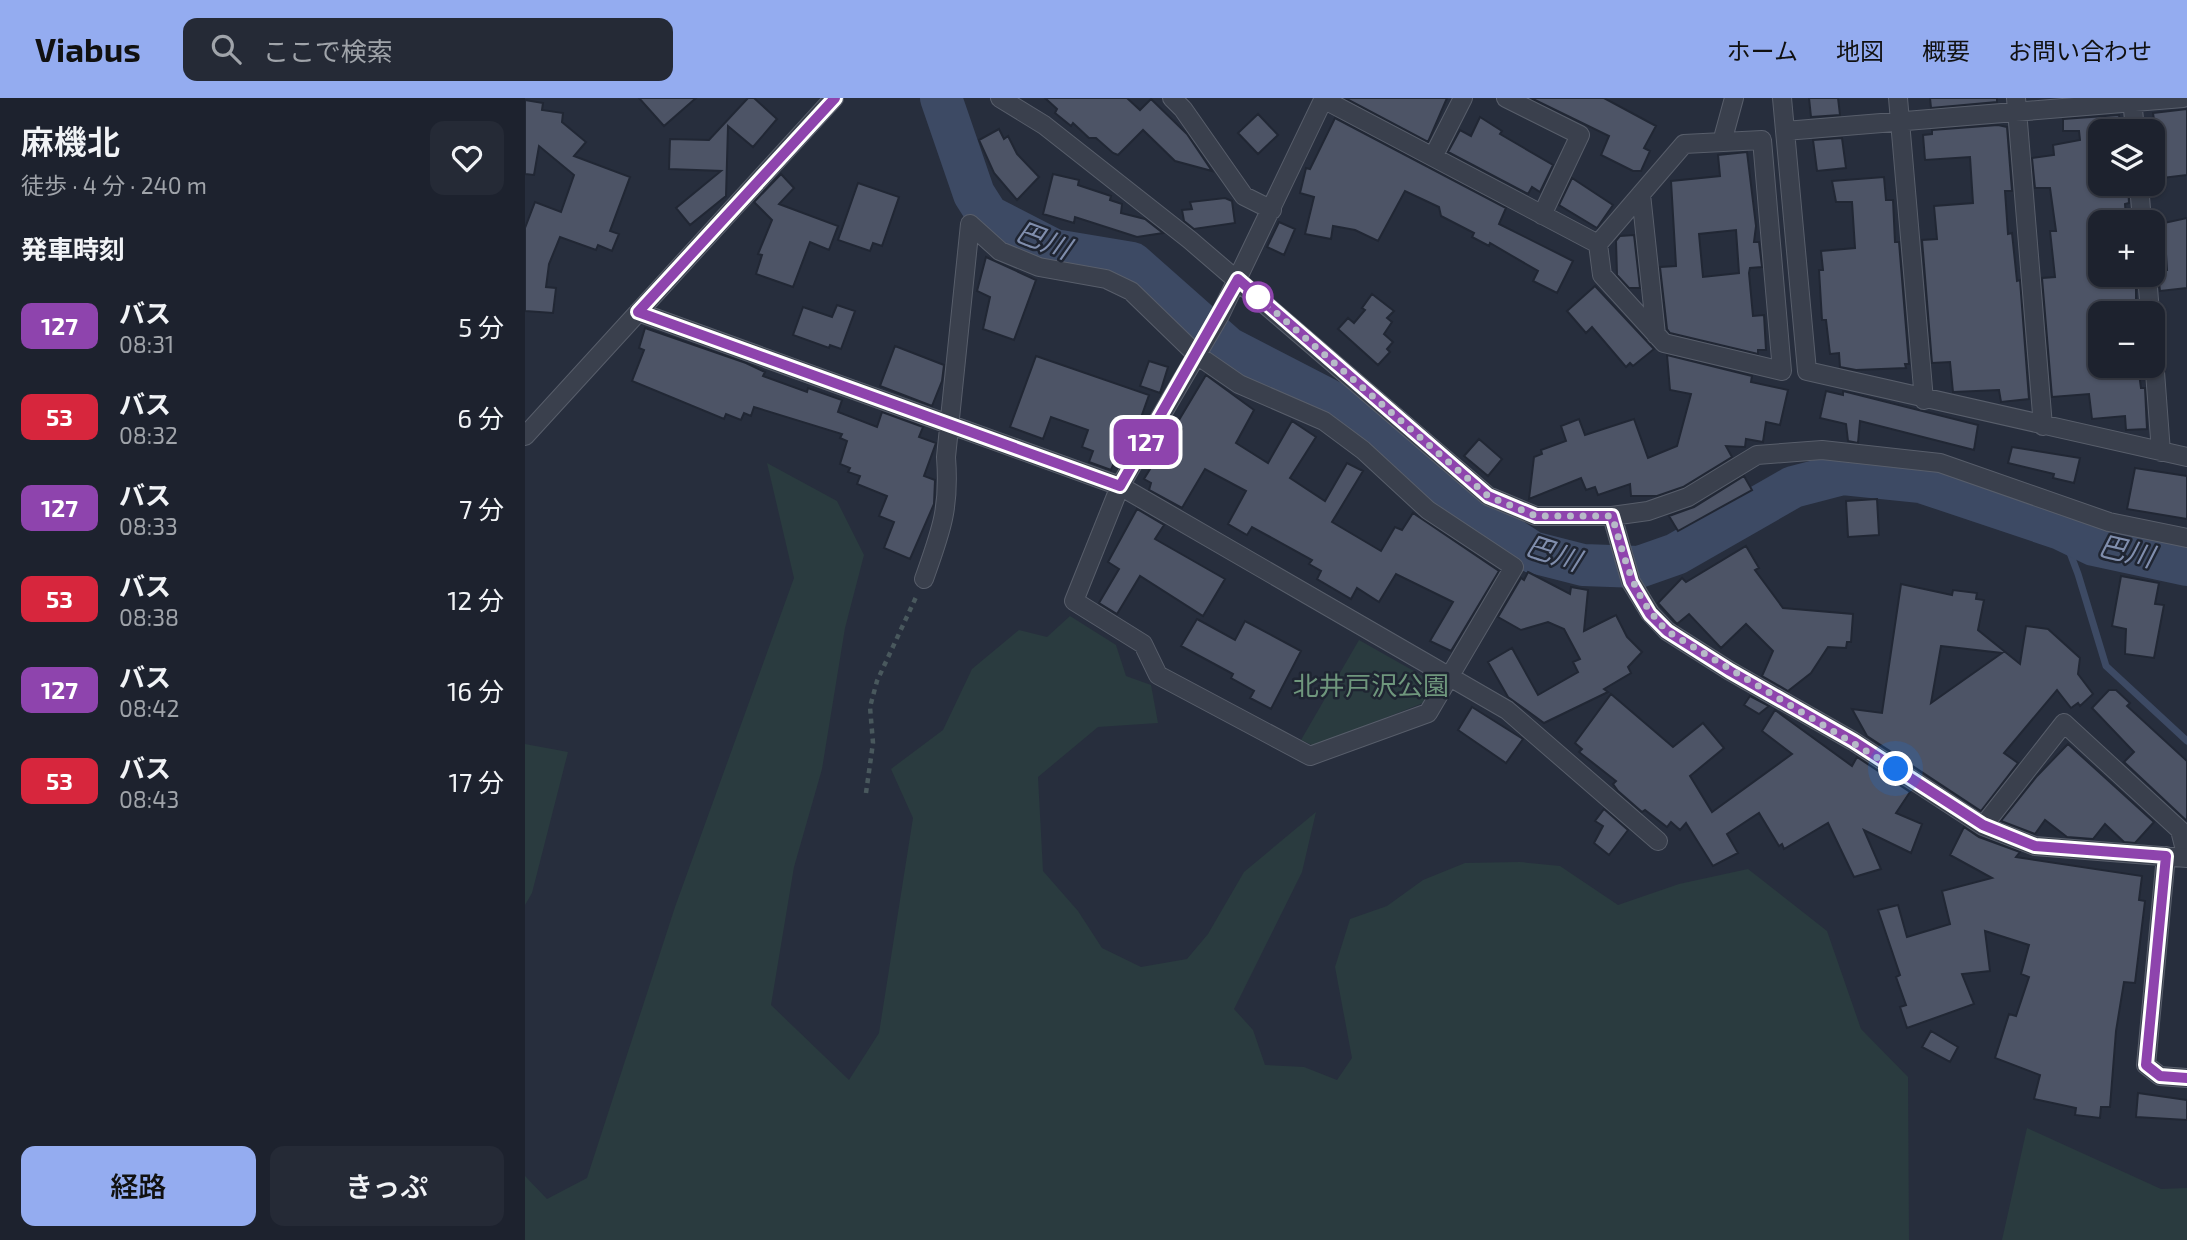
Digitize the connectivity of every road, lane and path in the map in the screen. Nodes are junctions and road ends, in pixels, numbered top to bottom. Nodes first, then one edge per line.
1 (835, 98) edge
2 (1000, 98) edge
3 (1172, 98) edge
4 (1463, 98) edge
5 (1506, 98) edge
6 (1734, 98) edge
7 (1782, 98) edge
8 (1898, 98) edge
9 (2183, 98) edge
10 (1324, 99) edge
11 (2132, 100) edge
12 (2017, 105) edge
13 (2134, 119) edge
14 (1900, 121) junction
15 (1785, 131) junction
16 (1722, 142) junction
17 (1433, 157) junction
18 (1641, 194) junction
19 (1272, 210) junction
20 (1542, 215) junction
21 (1598, 244) junction
22 (1238, 279) junction
23 (638, 312) junction
24 (1657, 335) junction
25 (1197, 355) junction
26 (2155, 378) edge
27 (1924, 400) junction
28 (949, 425) junction
29 (2043, 426) junction
30 (525, 436) edge
31 (2161, 452) junction
32 (2187, 457) edge
33 (1120, 486) junction
34 (1612, 516) junction
35 (2187, 538) edge
36 (924, 579) joint
37 (1449, 677) junction
38 (866, 793) dead end
39 (1983, 825) junction
40 (1658, 841) dead end
41 (2166, 856) junction
42 (2187, 858) edge
43 (2187, 1078) edge

1 - 23 street
2 - 22 street
3 - 19 street
4 - 17 street
5 - 20 street
6 - 16 street
7 - 15 street
8 - 14 street
9 - 11 street
10 - 17 street
10 - 19 street
11 - 12 street
11 - 13 street
12 - 14 street
12 - 29 street
14 - 15 street
14 - 27 street
15 - 27 street
16 - 18 street
16 - 24 street
17 - 20 street
18 - 21 street
18 - 24 street
19 - 22 street
20 - 21 street
21 - 24 street
22 - 25 street
22 - 34 street
23 - 28 street
23 - 30 street
25 - 28 street
25 - 33 street
25 - 37 street
26 - 31 street
27 - 29 street
28 - 33 street
28 - 36 street
29 - 31 street
31 - 32 street
33 - 37 street
33 - 37 street
34 - 35 street
34 - 39 street
36 - 38 path
37 - 40 street
39 - 41 street
39 - 42 street
41 - 42 street
41 - 43 street

